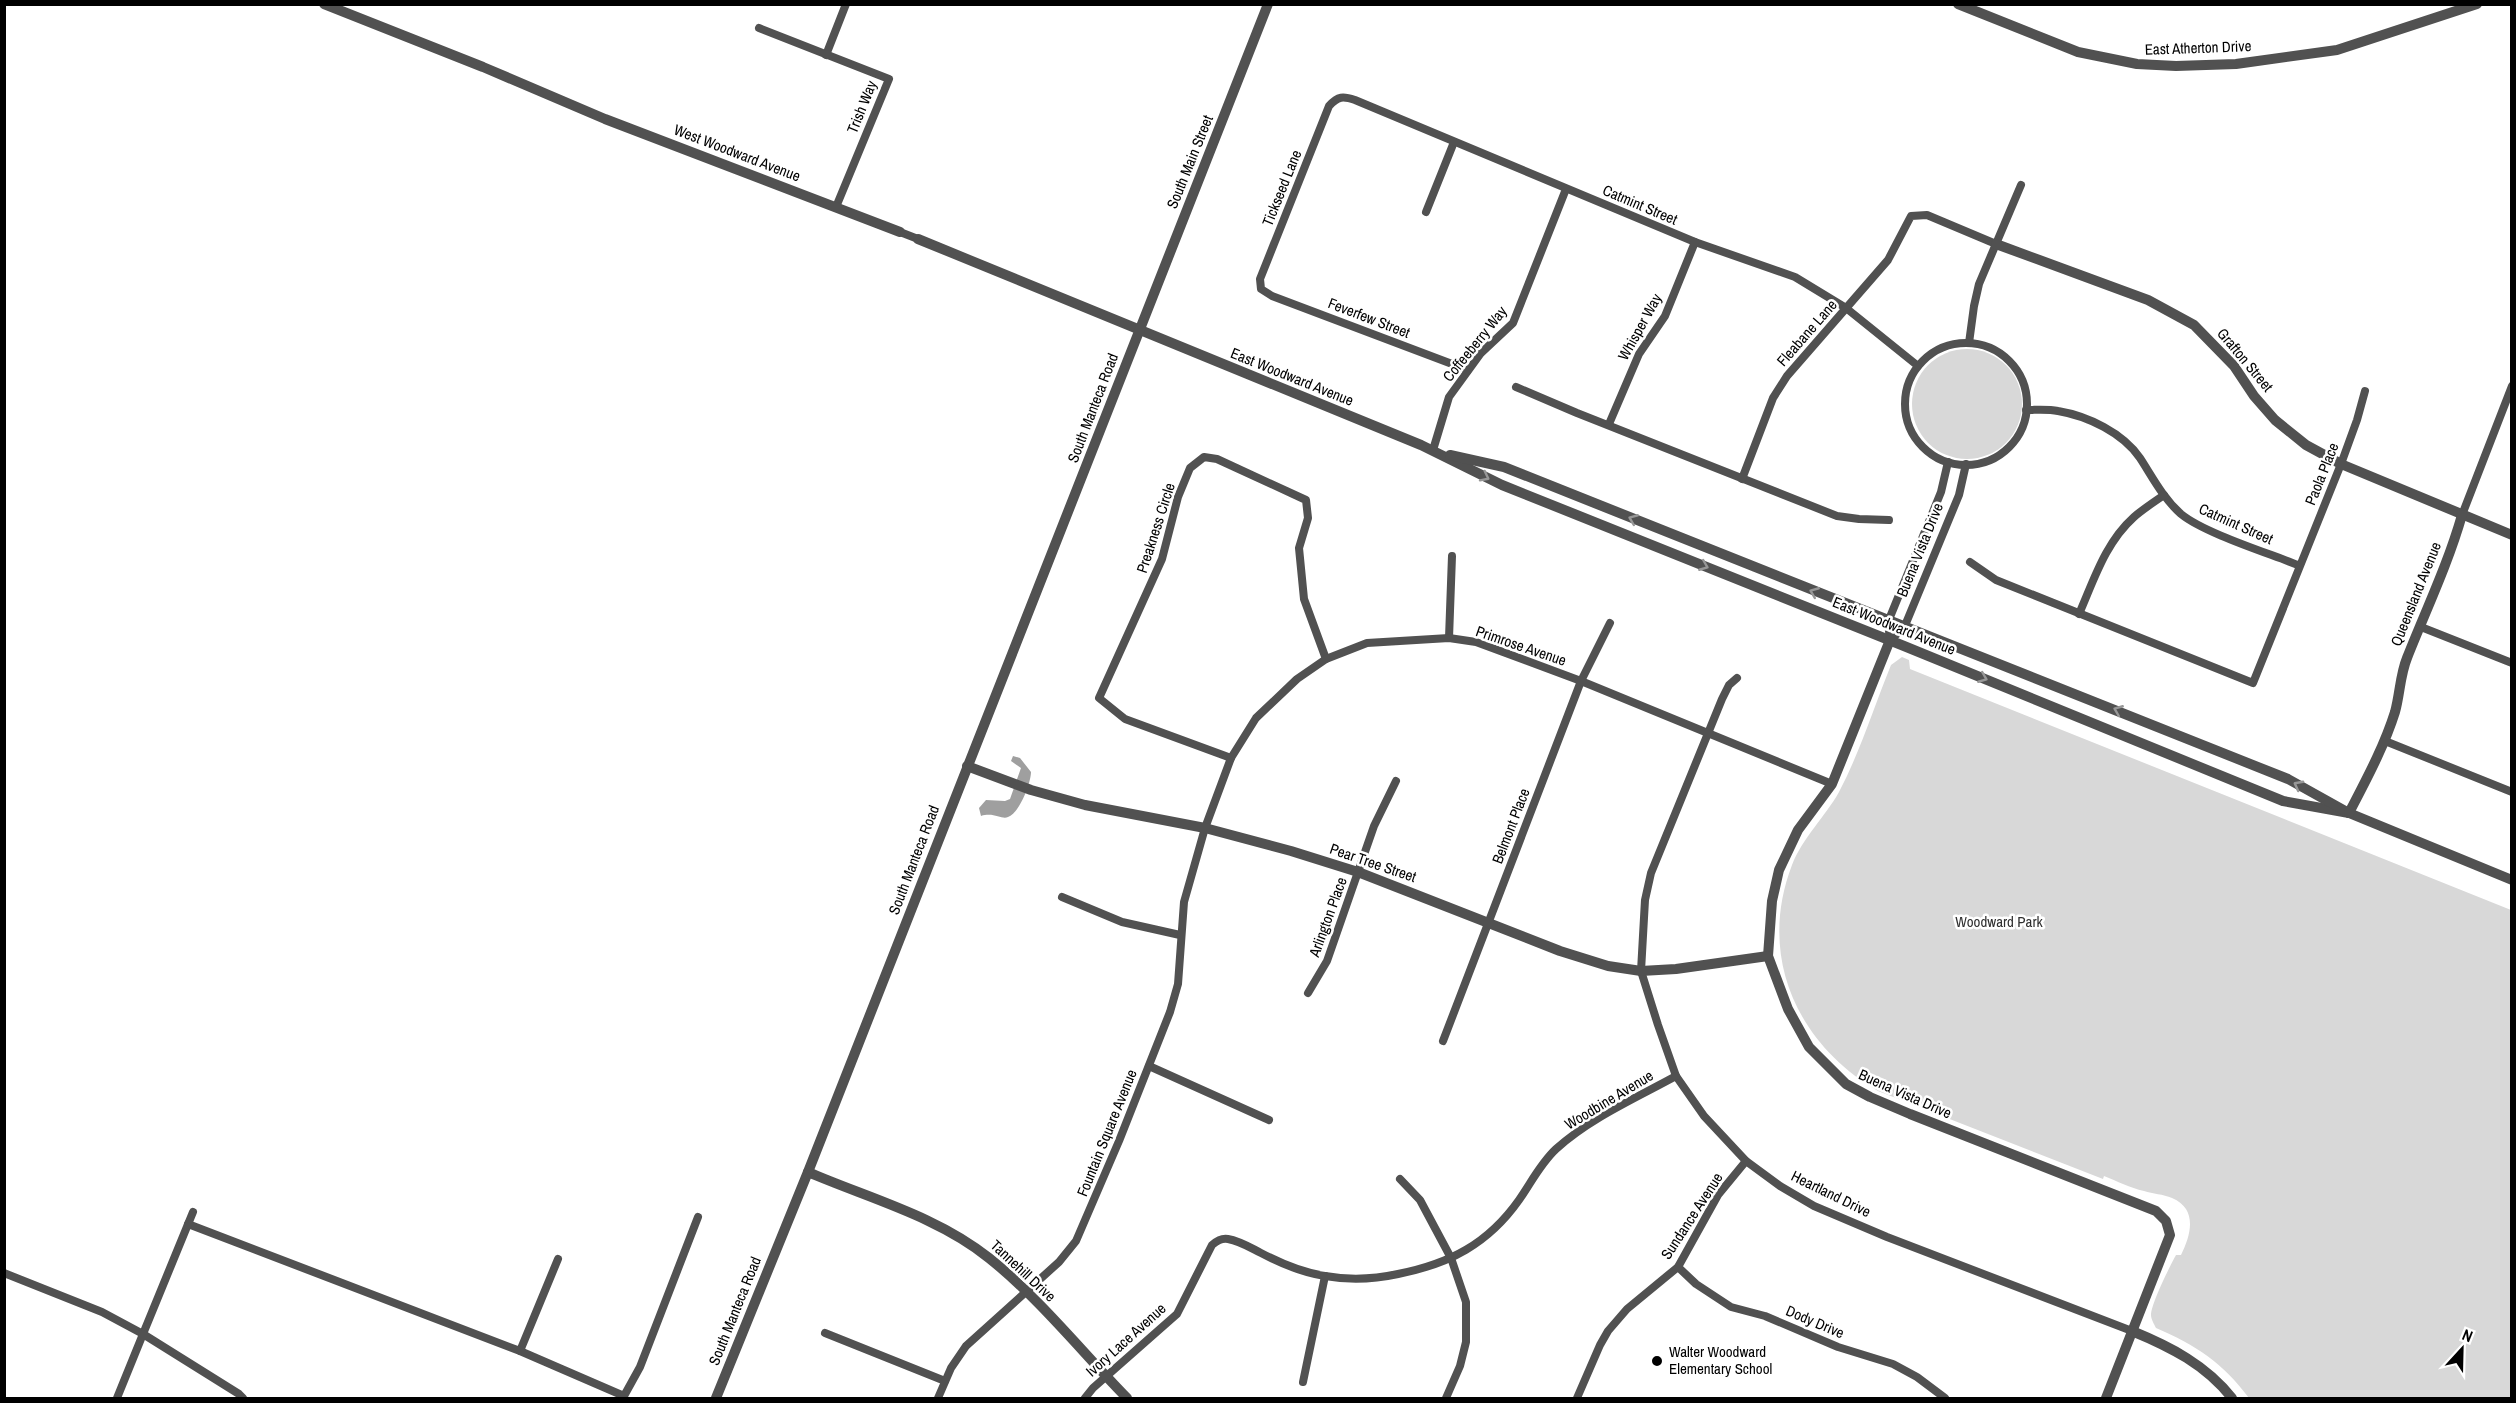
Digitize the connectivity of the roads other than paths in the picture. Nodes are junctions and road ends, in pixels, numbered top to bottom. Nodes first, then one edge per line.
1 (324, 4) edge
2 (846, 4) edge
3 (1268, 4) edge
4 (1958, 4) edge
5 (2477, 4) edge
6 (759, 28) dead end
7 (826, 55) junction
8 (1336, 99) joint
9 (1454, 142) junction
10 (2021, 185) dead end
11 (1566, 189) junction
12 (836, 207) junction
13 (1426, 212) dead end
14 (1911, 216) joint
15 (900, 232) joint
16 (918, 239) joint
17 (1695, 242) junction
18 (1996, 244) junction
19 (1261, 289) joint
20 (1846, 308) junction
21 (1139, 331) junction
22 (1969, 343) junction
23 (1918, 366) junction
24 (1468, 370) junction
25 (2511, 386) edge
26 (1516, 387) dead end
27 (2365, 392) dead end
28 (2026, 410) junction
29 (1609, 424) junction
30 (1433, 450) junction
31 (1948, 462) junction
32 (1966, 464) junction
33 (2341, 464) junction
34 (1742, 479) junction
35 (2164, 495) junction
36 (2462, 516) junction
37 (1889, 520) dead end
38 (2511, 535) edge
39 (1452, 556) dead end
40 (1970, 562) dead end
41 (2298, 565) junction
42 (2079, 614) junction
43 (1888, 622) junction
44 (1610, 623) dead end
45 (2421, 627) junction
46 (1904, 628) junction
47 (1449, 638) junction
48 (1890, 640) junction
49 (1326, 658) junction
50 (2511, 663) edge
51 (1737, 678) dead end
52 (1581, 681) junction
53 (1708, 734) junction
54 (2385, 741) junction
55 (1231, 758) junction
56 (967, 765) junction
57 (1396, 781) dead end
58 (1832, 784) junction
59 (2511, 792) edge
60 (2349, 813) junction
61 (1204, 828) junction
62 (1358, 872) junction
63 (2511, 880) edge
64 (1062, 897) dead end
65 (1488, 922) junction
66 (1180, 935) junction
67 (1768, 957) junction
68 (1641, 971) junction
69 (1308, 993) dead end
70 (1443, 1041) dead end
71 (1149, 1066) junction
72 (1676, 1076) junction
73 (1269, 1120) dead end
74 (1746, 1161) junction
75 (808, 1172) junction
76 (1400, 1179) dead end
77 (193, 1212) dead end
78 (698, 1217) dead end
79 (188, 1224) junction
80 (1220, 1239) joint
81 (1451, 1258) junction
82 (558, 1259) dead end
83 (1678, 1267) junction
84 (4, 1273) edge
85 (1325, 1276) junction
86 (1025, 1291) junction
87 (2132, 1331) junction
88 (825, 1333) dead end
89 (143, 1334) junction
90 (520, 1351) junction
91 (1106, 1377) junction
92 (945, 1381) junction
93 (1303, 1382) dead end
94 (117, 1398) edge
95 (243, 1398) edge
96 (716, 1398) edge
97 (938, 1398) edge
98 (1084, 1398) edge
99 (1127, 1398) edge
100 (1446, 1398) edge
101 (1577, 1398) edge
102 (1945, 1398) edge
103 (2106, 1398) edge
104 (2232, 1398) edge

1 - 12 street, West Woodward Avenue
2 - 7 street
3 - 21 street, South Main Street
4 - 5 street, East Atherton Drive
6 - 7 street, Trish Way
7 - 12 street, Trish Way
8 - 9 street, Catmint Street
8 - 19 street, Tickseed Lane
9 - 11 street, Catmint Street
9 - 13 street
10 - 18 street
11 - 17 street, Catmint Street
11 - 24 street, Coffeeberry Way
12 - 15 street, West Woodward Avenue
14 - 18 street, Grafton Street
14 - 20 street, Fleabane Lane
15 - 16 street, West Woodward Avenue
16 - 21 street, West Woodward Avenue
17 - 20 street, Catmint Street
17 - 29 street, Whisper Way
18 - 22 street
18 - 33 street, Grafton Street
19 - 24 street, Feverfew Street
20 - 23 street, Catmint Street
20 - 34 street, Fleabane Lane
21 - 30 street, East Woodward Avenue
21 - 56 street, South Manteca Road
22 - 23 street
22 - 28 street
23 - 31 street
24 - 30 street, Coffeeberry Way
25 - 36 street, Queensland Avenue
26 - 29 street
27 - 33 street, Paola Place
28 - 32 street
28 - 35 street, Catmint Street
29 - 34 street
43 -> 30 street, East Woodward Avenue
30 -> 48 street, East Woodward Avenue
31 - 32 street
31 - 43 street, Buena Vista Drive
32 - 46 street, Buena Vista Drive
33 - 36 street, Grafton Street
33 - 41 street, Paola Place
34 - 37 street
35 - 41 street, Catmint Street
35 - 42 street
36 - 38 street, Grafton Street
36 - 45 street, Queensland Avenue
39 - 47 street
40 - 42 street
41 - 42 street, Paola Place
43 - 46 street, East Woodward Avenue
43 - 48 street, Buena Vista Drive
44 - 52 street, Belmont Place
45 - 50 street
45 - 54 street, Queensland Avenue
46 - 48 street, Buena Vista Drive
60 -> 46 street, East Woodward Avenue
47 - 49 street, Primrose Avenue
47 - 52 street, Primrose Avenue
48 - 58 street, Buena Vista Drive
48 -> 60 street, East Woodward Avenue
49 - 55 street, Primrose Avenue
49 - 55 street, Preakness Circle
51 - 53 street, Heartland Drive
52 - 53 street, Primrose Avenue
52 - 65 street, Belmont Place
53 - 58 street, Primrose Avenue
53 - 68 street, Heartland Drive
54 - 59 street
54 - 60 street, Queensland Avenue
55 - 61 street, Primrose Avenue
56 - 61 street, Pear Tree Street
56 - 75 street, South Manteca Road
57 - 62 street, Arlington Place
58 - 67 street, Buena Vista Drive
60 - 63 street, East Woodward Avenue
61 - 62 street, Pear Tree Street
61 - 66 street, Fountain Square Avenue
62 - 65 street, Pear Tree Street
62 - 69 street, Arlington Place
64 - 66 street
65 - 68 street, Pear Tree Street
65 - 70 street, Belmont Place
66 - 71 street, Fountain Square Avenue
67 - 68 street, Pear Tree Street
67 - 87 street, Buena Vista Drive
68 - 72 street, Heartland Drive
71 - 73 street
71 - 86 street, Fountain Square Avenue
72 - 74 street, Heartland Drive
72 - 81 street, Woodbine Avenue
74 - 83 street, Sundance Avenue
74 - 87 street, Heartland Drive
75 - 86 street, Tannehill Drive
75 - 96 street, South Manteca Road
76 - 81 street
77 - 79 street
78 - 90 street
79 - 89 street
79 - 90 street
80 - 85 street, Woodbine Avenue
80 - 91 street, Ivory Lace Avenue
81 - 85 street, Woodbine Avenue
81 - 100 street
82 - 90 street
83 - 101 street, Sundance Avenue
83 - 102 street, Dody Drive
84 - 89 street
85 - 93 street
86 - 91 street, Tannehill Drive
86 - 92 street, Fountain Square Avenue
87 - 103 street, Buena Vista Drive
87 - 104 street, Heartland Drive
88 - 92 street
89 - 94 street
89 - 95 street
91 - 98 street, Ivory Lace Avenue
91 - 99 street, Tannehill Drive
92 - 97 street, Fountain Square Avenue

